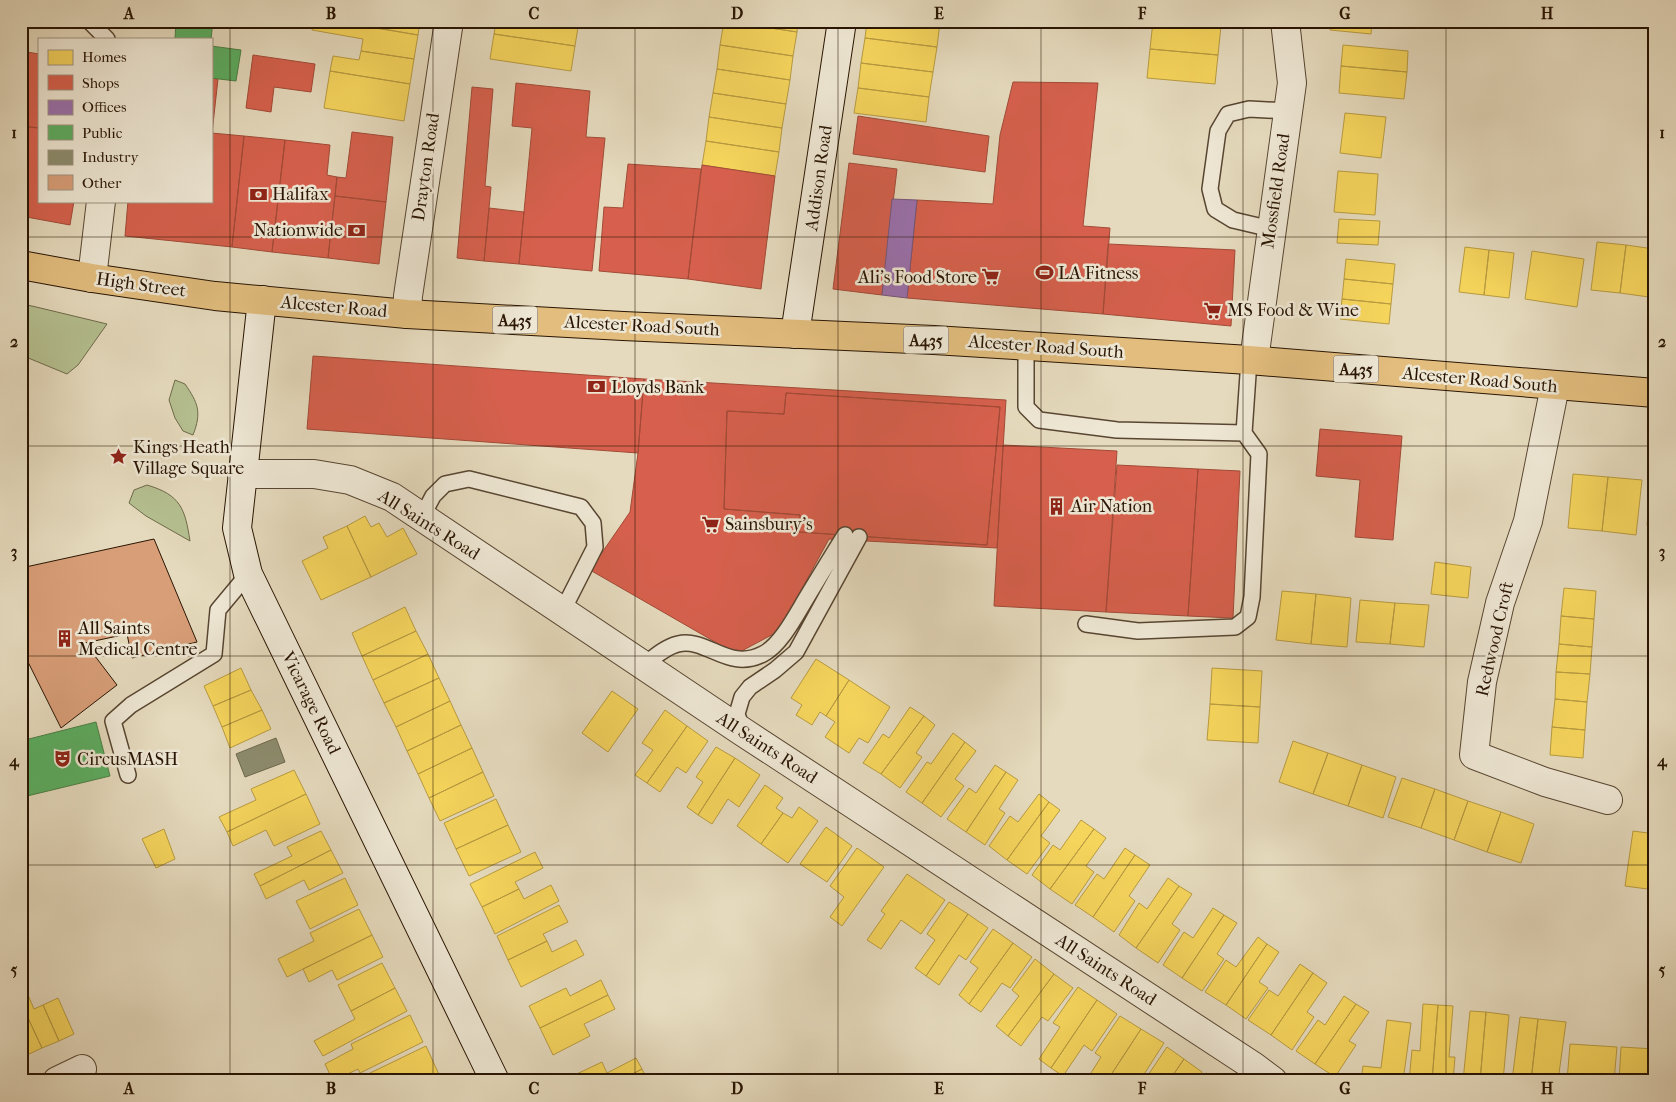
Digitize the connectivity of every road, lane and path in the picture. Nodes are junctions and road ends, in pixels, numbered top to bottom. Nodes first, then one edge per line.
1 (89, 21) edge
2 (449, 21) edge
3 (842, 21) edge
4 (1285, 21) edge
5 (106, 38) edge
6 (1287, 111) junction
7 (101, 202) edge
8 (1271, 229) junction
9 (21, 265) edge
10 (92, 278) junction
11 (262, 300) junction
12 (407, 314) junction
13 (795, 334) junction
14 (1026, 346) junction
15 (1251, 360) junction
16 (1555, 386) junction
17 (1655, 393) edge
18 (1244, 433) junction
19 (242, 474) junction
20 (422, 517) junction
21 (248, 574) junction
22 (562, 612) junction
23 (1086, 624) dead end
24 (643, 666) junction
25 (743, 732) junction
26 (128, 775) dead end
27 (1608, 800) dead end
28 (82, 1069) dead end
29 (57, 1081) edge
30 (494, 1081) edge
31 (1273, 1081) edge

1 - 5 lane
2 - 12 street, Drayton Road
3 - 13 street, Addison Road
4 - 6 street, Mossfield Road
6 - 8 street, Mossfield Road
6 - 8 lane
7 - 10 street
8 - 15 street, Mossfield Road
9 - 10 highway, High Street / A435
10 - 11 highway, High Street / A435
11 - 12 highway, Alcester Road / A435
11 - 19 street, Vicarage Road
12 - 13 highway, Alcester Road South / A435
13 - 14 highway, Alcester Road South / A435
14 - 15 highway, Alcester Road South / A435
14 - 18 lane
15 - 16 highway, Alcester Road South / A435
15 - 18 lane
16 - 17 highway, Alcester Road South / A435
16 - 27 street, Redwood Croft
18 - 23 lane
19 - 20 street, All Saints Road
19 - 21 street, Vicarage Road
20 - 22 street, All Saints Road
20 - 22 lane
21 - 26 lane
21 - 30 street, Vicarage Road
22 - 24 street, All Saints Road
24 - 25 street, All Saints Road
24 - 25 lane
25 - 31 street, All Saints Road
28 - 29 street

